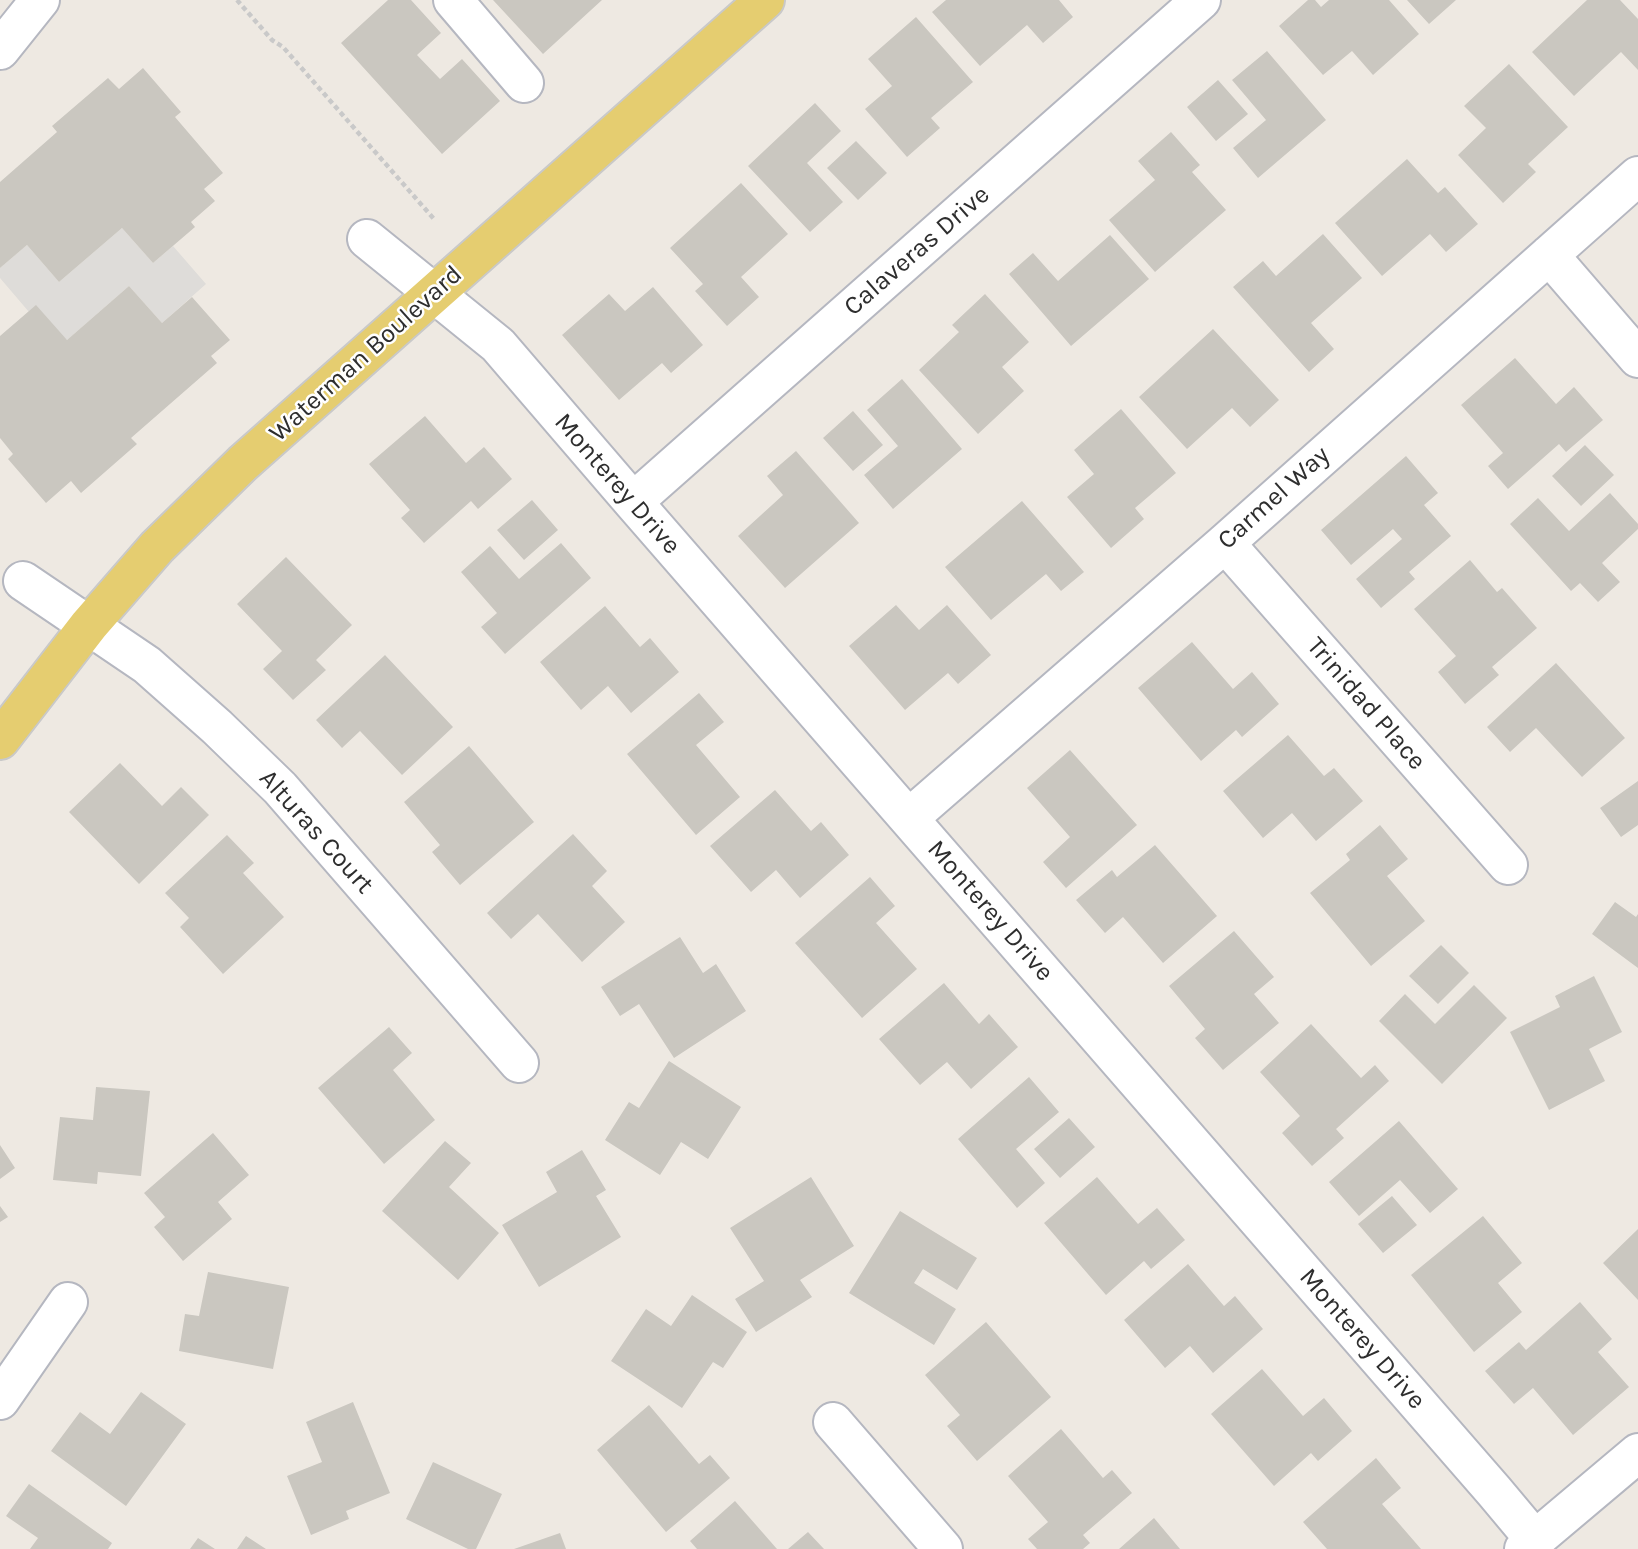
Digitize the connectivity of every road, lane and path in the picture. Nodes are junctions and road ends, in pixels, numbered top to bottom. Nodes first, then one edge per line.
1 (40, 0) edge
2 (237, 0) edge
3 (453, 0) edge
4 (765, 0) edge
5 (1201, 0) edge
6 (0, 50) edge
7 (524, 83) dead end
8 (1638, 176) edge
9 (434, 219) dead end
10 (367, 239) dead end
11 (1549, 255) junction
12 (435, 293) junction
13 (1638, 358) edge
14 (633, 502) junction
15 (1224, 543) junction
16 (23, 581) dead end
17 (89, 625) junction
18 (0, 740) edge
19 (909, 818) junction
20 (1508, 865) dead end
21 (519, 1063) dead end
22 (68, 1302) dead end
23 (0, 1400) edge
24 (833, 1422) dead end
25 (1638, 1453) edge
26 (1529, 1544) edge
27 (943, 1549) edge

1 - 6 street
2 - 9 path
3 - 7 street
4 - 12 main road, Waterman Boulevard
5 - 14 street, Calaveras Drive
8 - 11 street, Carmel Way
10 - 12 street, Monterey Drive
11 - 13 street
11 - 15 street, Carmel Way
12 - 14 street, Monterey Drive
12 - 17 main road, Waterman Boulevard
14 - 19 street, Monterey Drive
15 - 19 street, Carmel Way
15 - 20 street, Trinidad Place
16 - 17 street, Alturas Court
17 - 18 main road, Waterman Boulevard
17 - 21 street, Alturas Court
19 - 26 street, Monterey Drive
22 - 23 street
24 - 27 street
25 - 26 street

